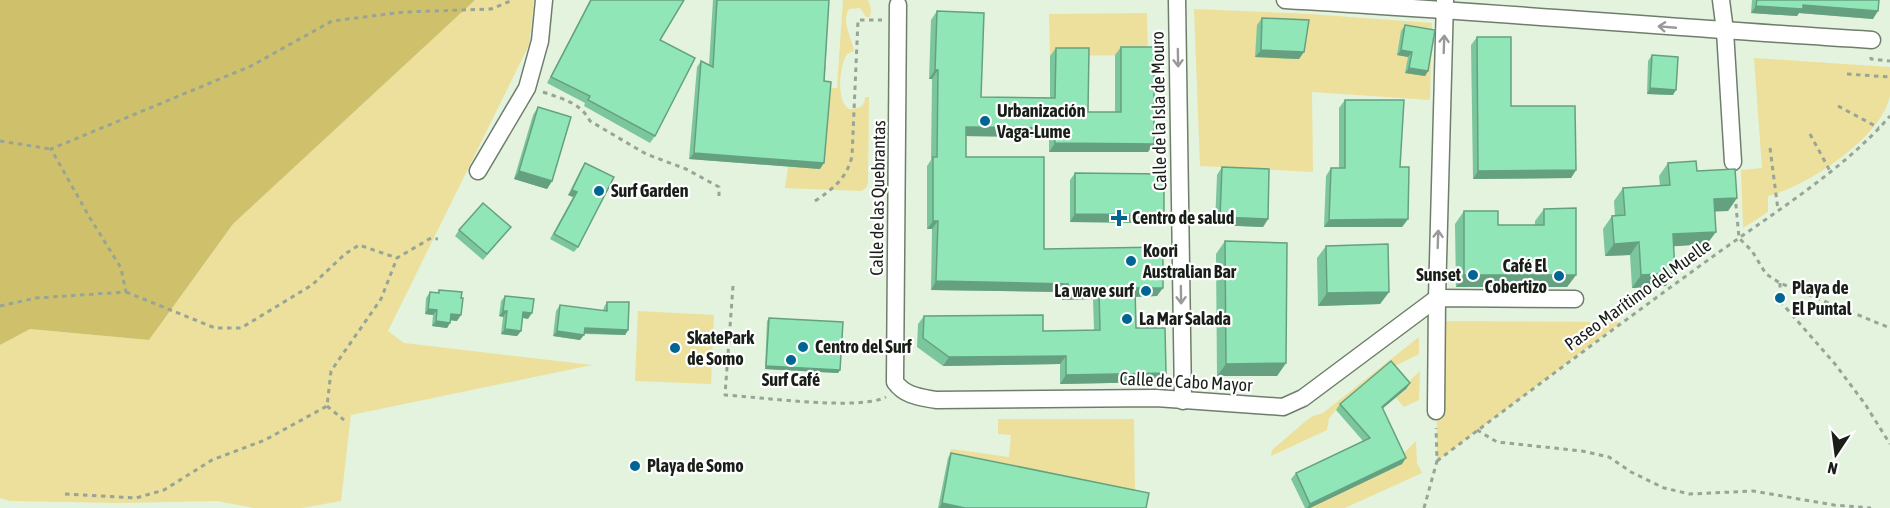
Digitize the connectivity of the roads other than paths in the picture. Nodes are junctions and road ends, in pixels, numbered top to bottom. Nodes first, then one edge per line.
1 (544, 0) edge
2 (1177, 0) edge
3 (1285, 0) edge
4 (1721, 0) edge
5 (1445, 4) edge
6 (899, 6) edge
7 (1725, 31) junction
8 (1872, 40) dead end
9 (1733, 162) dead end
10 (478, 171) dead end
11 (1437, 298) junction
12 (1575, 299) dead end
13 (900, 390) joint
14 (1183, 401) junction
15 (1436, 411) road end

1 - 10 street
2 -> 14 street, Calle de la Isla de Mouro
3 - 5 street
4 - 7 street
7 -> 5 street
11 -> 5 street
6 - 13 street, Calle de las Quebrantas
7 - 8 street
7 - 9 street
11 - 12 street
11 - 14 street, Calle de Cabo Mayor
11 - 15 street
13 - 14 street, Calle de Cabo Mayor

